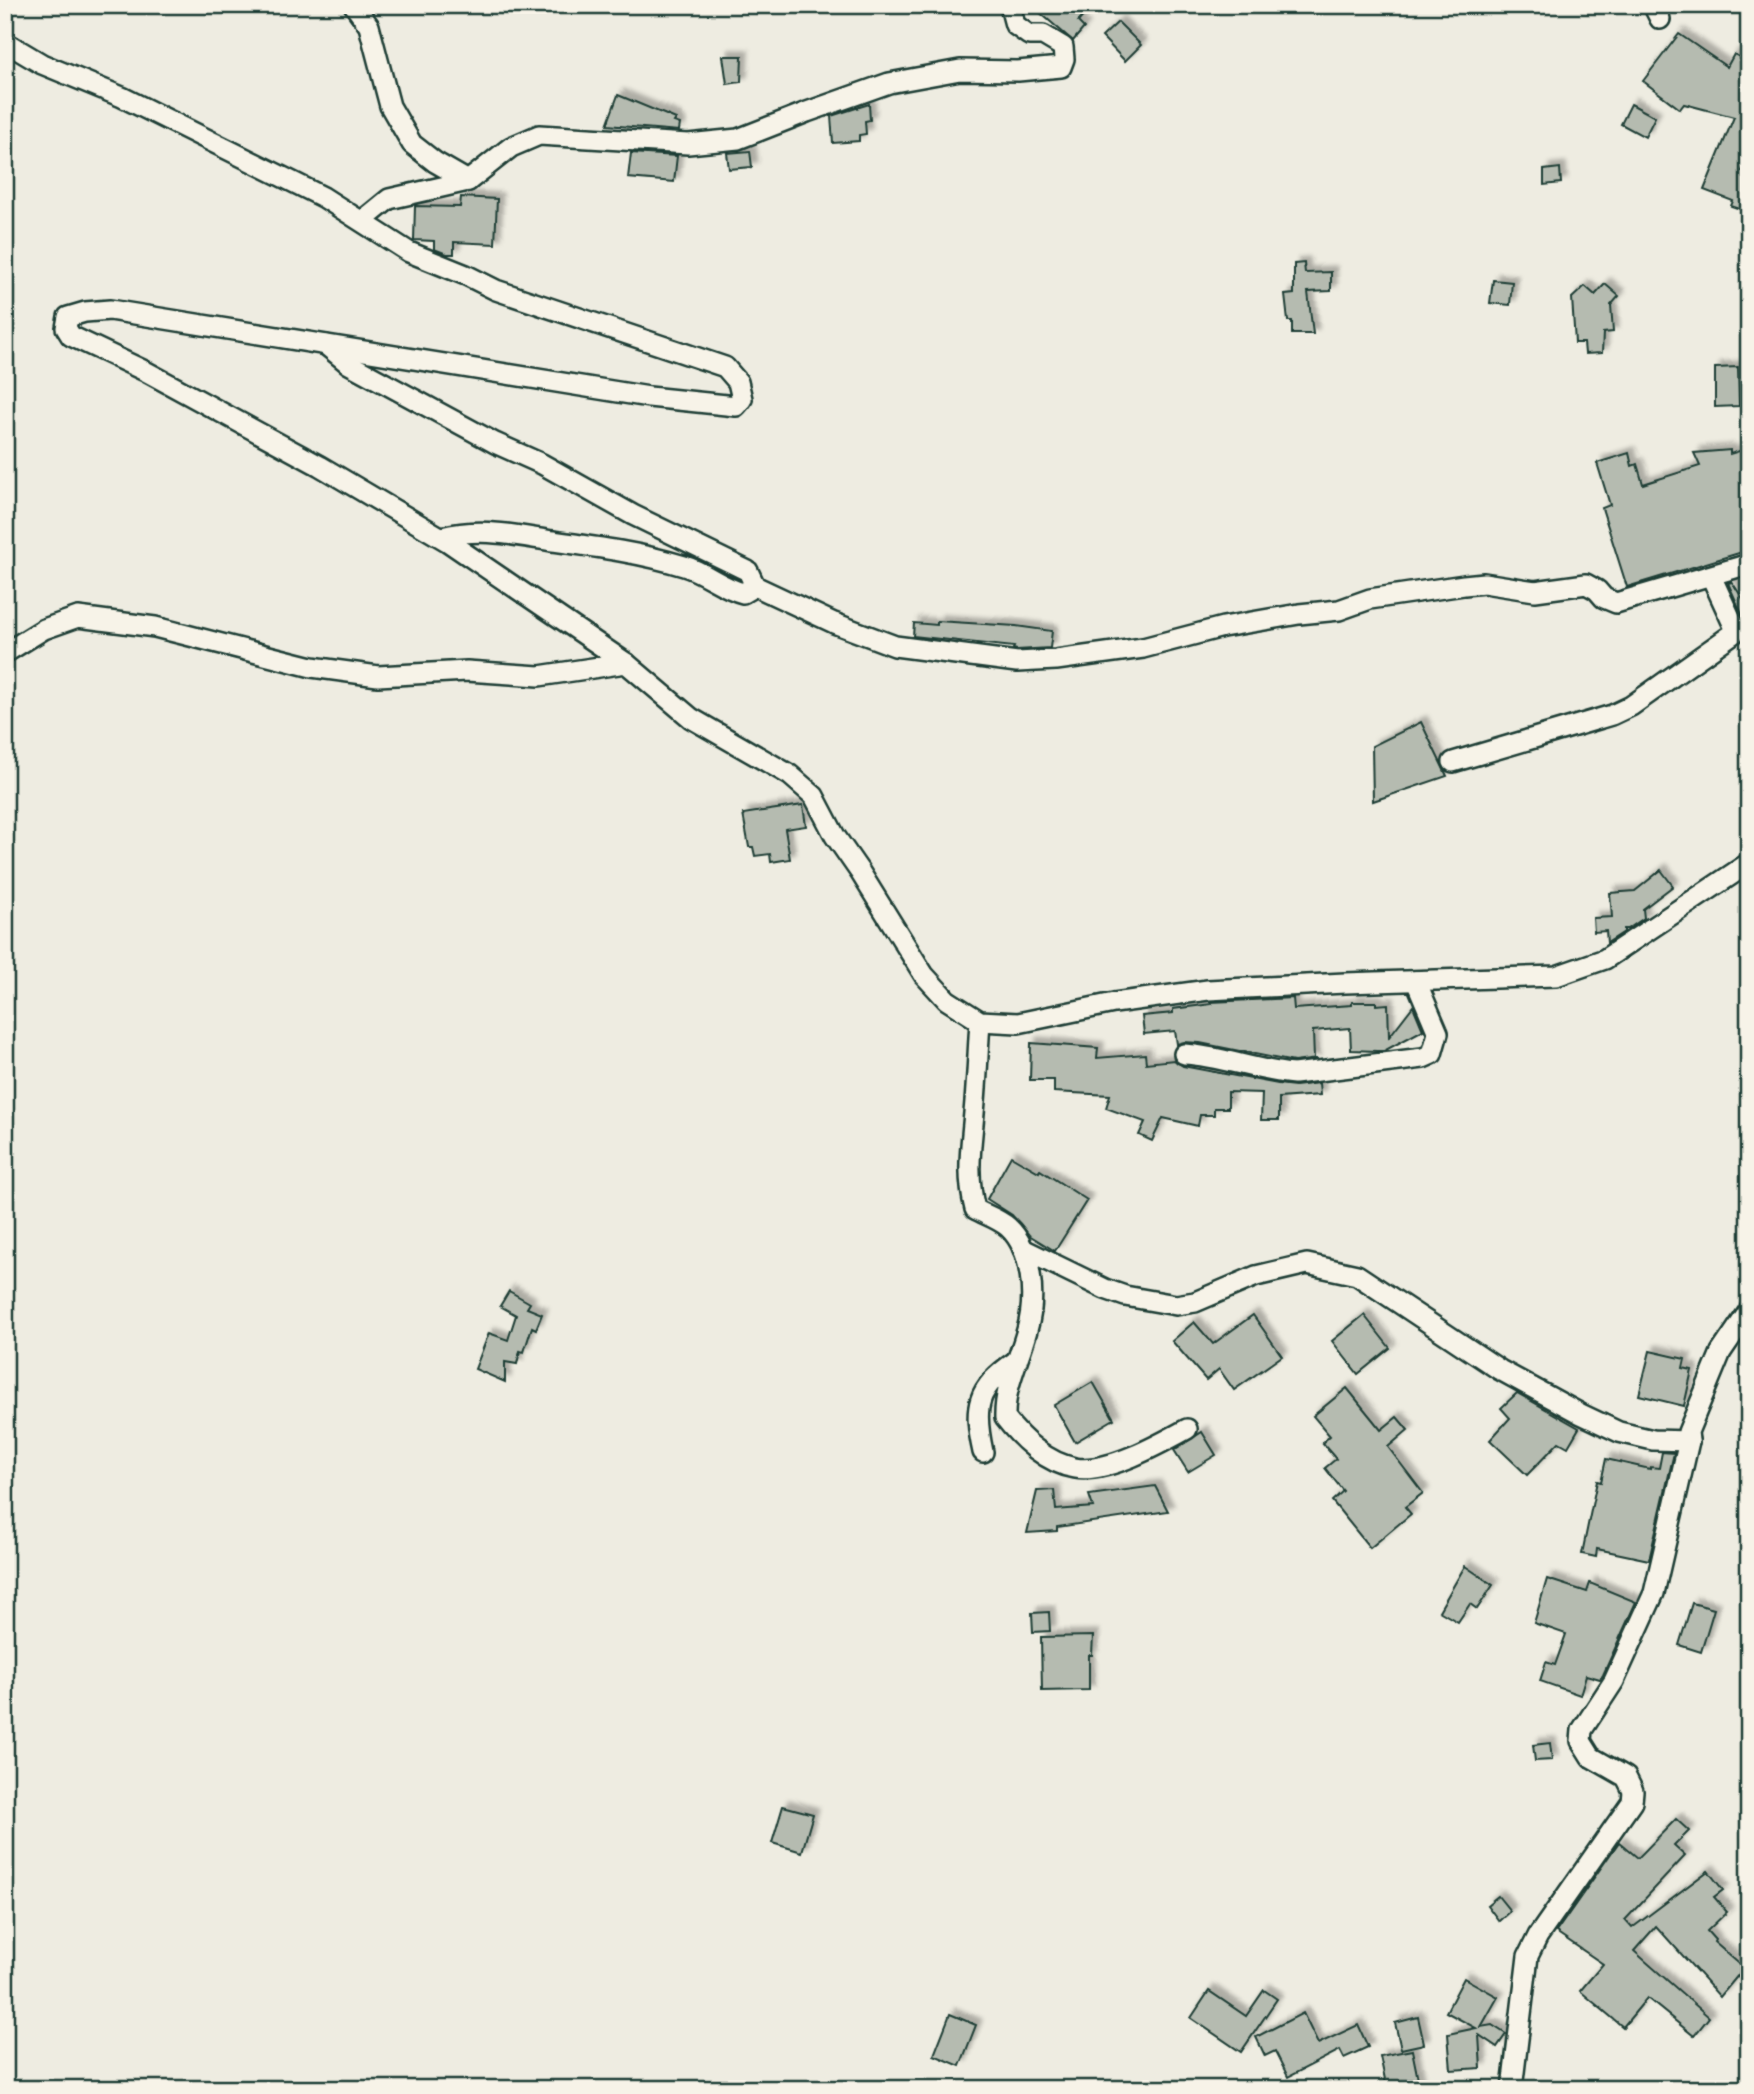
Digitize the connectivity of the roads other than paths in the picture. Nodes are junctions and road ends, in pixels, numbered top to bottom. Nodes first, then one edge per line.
1 (354, 5) edge
2 (1012, 5) edge
3 (5, 42) edge
4 (468, 181) junction
5 (362, 221) junction
6 (324, 344) junction
7 (442, 537) junction
8 (1749, 564) edge
9 (1711, 576) junction
10 (755, 586) junction
11 (5, 653) edge
12 (626, 663) junction
13 (1452, 762) dead end
14 (1749, 863) edge
15 (1416, 981) junction
16 (980, 1021) junction
17 (1184, 1054) dead end
18 (1023, 1249) junction
19 (1749, 1311) edge
20 (1016, 1361) junction
21 (1187, 1429) dead end
22 (1689, 1441) junction
23 (983, 1452) dead end
24 (1512, 2089) edge

1 - 4 street
2 - 4 street
3 - 5 street
4 - 5 street
5 - 6 street
6 - 7 street
6 - 10 street
7 - 10 street
7 - 12 street
8 - 9 street
9 - 10 street
9 - 13 street
11 - 12 street
12 - 16 street
14 - 15 street
15 - 16 street
15 - 17 street
16 - 18 street
18 - 20 street
18 - 22 street
19 - 22 street
20 - 21 street
20 - 23 street
22 - 24 street

